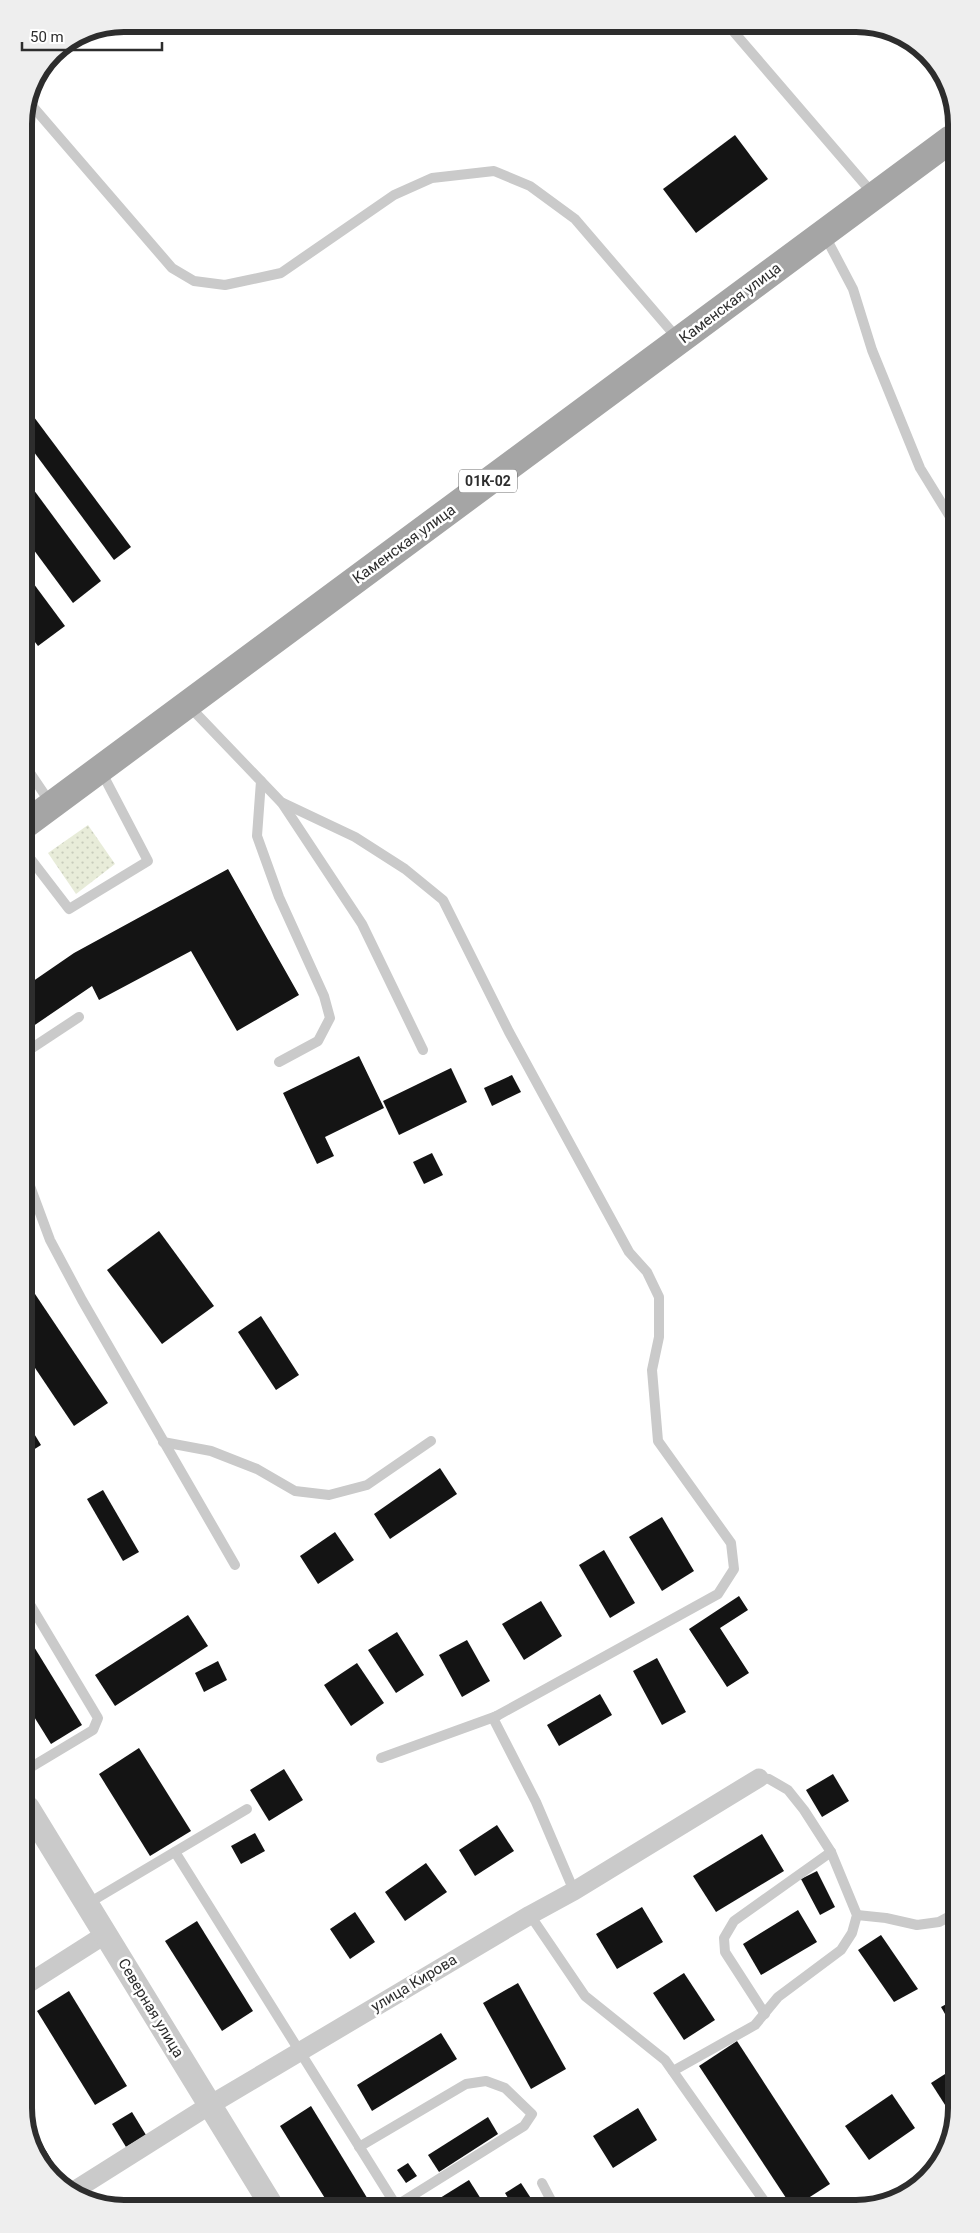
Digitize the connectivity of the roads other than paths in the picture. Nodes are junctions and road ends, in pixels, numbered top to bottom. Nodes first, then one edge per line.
1 (735, 33) edge
2 (34, 108) edge
3 (948, 141) edge
4 (874, 196) junction
5 (823, 233) junction
6 (679, 340) junction
7 (948, 514) edge
8 (187, 704) junction
9 (99, 768) junction
10 (33, 777) edge
11 (261, 781) junction
12 (281, 802) junction
13 (52, 805) junction
14 (33, 819) edge
15 (33, 861) edge
16 (79, 1017) dead end
17 (33, 1048) edge
18 (423, 1050) dead end
19 (279, 1062) dead end
20 (32, 1193) edge
21 (431, 1441) dead end
22 (163, 1442) junction
23 (235, 1565) dead end
24 (32, 1610) edge
25 (498, 1715) junction
26 (381, 1758) dead end
27 (32, 1766) edge
28 (758, 1778) joint
29 (247, 1809) dead end
30 (32, 1815) edge
31 (176, 1852) junction
32 (831, 1852) junction
33 (574, 1890) junction
34 (87, 1904) junction
35 (530, 1914) junction
36 (856, 1915) junction
37 (948, 1917) edge
38 (106, 1934) junction
39 (32, 1981) edge
40 (765, 2014) junction
41 (300, 2051) junction
42 (673, 2071) junction
43 (210, 2105) junction
44 (359, 2147) junction
45 (542, 2183) dead end
46 (78, 2188) edge
47 (268, 2200) edge
48 (392, 2200) edge
49 (407, 2200) edge
50 (551, 2200) edge
51 (763, 2200) edge

1 - 4 lane
2 - 6 lane
3 - 4 main road, Каменская улица / 01К-02
4 - 5 main road, Каменская улица / 01К-02
5 - 6 main road, Каменская улица / 01К-02
5 - 7 lane
6 - 8 main road, Каменская улица / 01К-02
8 - 9 main road, Каменская улица / 01К-02
8 - 11 lane
9 - 13 main road, Каменская улица / 01К-02
9 - 15 lane
10 - 13 lane
11 - 12 lane
11 - 19 lane
12 - 18 lane
12 - 25 lane
13 - 14 main road, Каменская улица / 01К-02
16 - 17 lane
20 - 22 lane
21 - 22 lane
22 - 23 lane
24 - 27 lane
25 - 26 lane
25 - 33 lane
28 - 32 lane
28 - 33 street, улица Кирова
29 - 31 lane
30 - 34 street, Северная улица
31 - 34 lane
31 - 41 lane
32 - 36 lane
32 - 40 lane
33 - 35 street, улица Кирова
34 - 38 street, Северная улица
35 - 41 street, улица Кирова
35 - 42 lane
36 - 37 lane
36 - 40 lane
38 - 39 street
38 - 43 street, Северная улица
40 - 42 lane
41 - 43 street, улица Кирова
41 - 44 lane
42 - 51 lane
43 - 46 street, улица Кирова
43 - 47 street, Северная улица
44 - 48 lane
44 - 49 lane
45 - 50 lane

